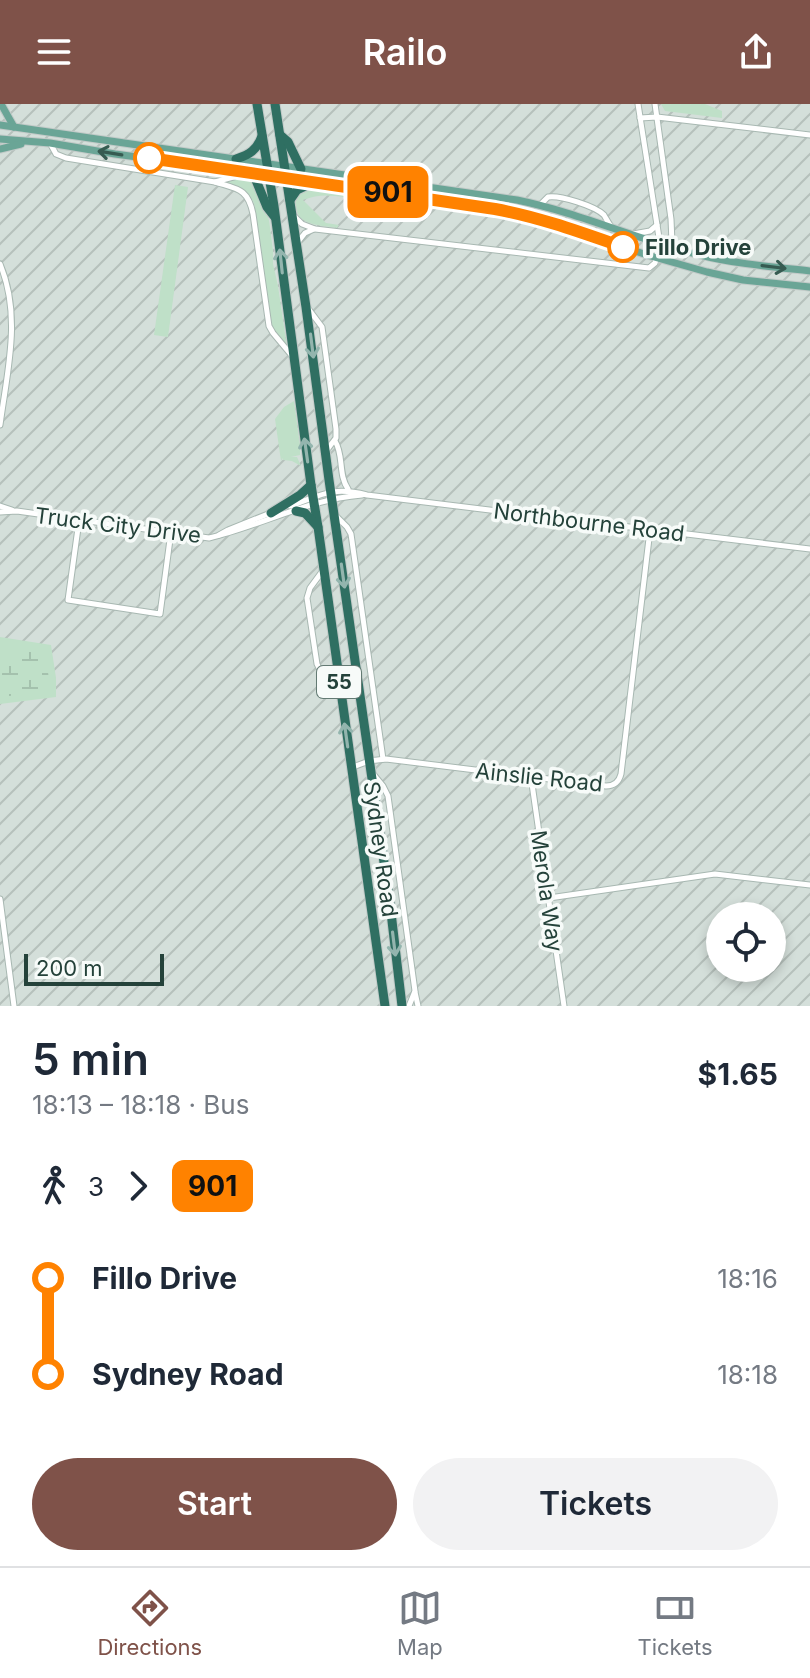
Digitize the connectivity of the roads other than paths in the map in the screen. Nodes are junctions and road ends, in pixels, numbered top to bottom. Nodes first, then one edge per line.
1 (1, 104) edge
2 (257, 104) edge
3 (275, 104) edge
4 (638, 104) edge
5 (655, 104) edge
6 (657, 117) junction
7 (640, 118) junction
8 (0, 125) edge
9 (14, 127) junction
10 (280, 135) junction
11 (810, 135) edge
12 (262, 136) junction
13 (0, 139) edge
14 (27, 142) junction
15 (50, 143) junction
16 (0, 149) edge
17 (236, 159) junction
18 (266, 163) junction
19 (301, 169) junction
20 (248, 172) junction
21 (285, 172) junction
22 (270, 175) junction
23 (215, 182) junction
24 (314, 182) junction
25 (392, 182) junction
26 (390, 192) junction
27 (290, 200) junction
28 (517, 200) junction
29 (540, 205) junction
30 (292, 213) junction
31 (520, 214) junction
32 (276, 219) junction
33 (548, 221) junction
34 (657, 225) junction
35 (611, 227) junction
36 (315, 229) junction
37 (632, 234) junction
38 (297, 243) junction
39 (660, 244) junction
40 (675, 248) junction
41 (633, 251) junction
42 (702, 256) junction
43 (657, 258) junction
44 (0, 264) edge
45 (810, 271) edge
46 (707, 272) junction
47 (810, 287) edge
48 (306, 307) junction
49 (293, 358) junction
50 (0, 425) edge
51 (335, 441) junction
52 (325, 451) junction
53 (311, 485) junction
54 (350, 491) junction
55 (332, 495) junction
56 (367, 495) junction
57 (314, 501) junction
58 (0, 509) edge
59 (296, 511) junction
60 (271, 513) junction
61 (335, 515) junction
62 (79, 520) junction
63 (318, 527) junction
64 (650, 530) junction
65 (171, 532) junction
66 (219, 535) junction
67 (810, 549) edge
68 (324, 569) junction
69 (341, 698) junction
70 (383, 759) junction
71 (370, 766) junction
72 (351, 767) junction
73 (531, 777) junction
74 (810, 885) edge
75 (549, 898) junction
76 (0, 899) edge
77 (1, 919) edge
78 (415, 991) junction
79 (14, 1006) edge
80 (385, 1006) edge
81 (402, 1006) edge
82 (409, 1006) edge
83 (418, 1006) edge
84 (564, 1006) edge

1 - 9 main road
2 - 12 highway, 55
3 - 10 highway, 55
4 - 7 street
5 - 6 street
6 - 7 street
6 - 11 street
6 - 40 street
7 - 34 street
8 - 9 main road
9 - 17 main road
10 - 19 highway
10 - 21 highway, 55
12 - 17 highway
12 - 18 highway, 55
13 - 14 main road
14 - 15 main road
14 - 16 main road
20 -> 15 main road
15 - 23 street
17 - 18 main road
18 - 21 main road
18 - 22 highway, 55
19 - 21 main road
19 - 25 main road
20 - 22 main road
20 - 23 street
20 - 32 highway
21 - 22 main road
21 - 24 main road
21 - 27 highway, Sydney Road / 55
22 - 32 highway, Sydney Road / 55
23 - 49 street, Sydney Road
24 - 26 main road
24 - 27 highway
25 - 26 main road
25 - 28 main road
26 - 31 main road
27 - 30 highway, Sydney Road / 55
28 - 29 main road
28 - 31 main road
29 - 33 main road
29 - 35 main road
29 - 35 street
30 - 36 street
30 - 38 highway, Sydney Road / 55
31 - 33 main road
49 -> 32 highway, Sydney Road / 55
33 - 41 main road
34 - 37 street
34 - 39 street
35 - 37 main road
36 - 38 street
36 - 43 street
37 - 39 main road
37 - 41 main road
38 - 48 highway, Sydney Road / 55
39 - 40 main road
39 - 43 street
40 - 42 main road
41 - 43 main road
42 -> 45 main road
42 - 46 main road
43 - 46 main road
44 - 50 street
46 - 47 main road
48 - 51 street, Sydney Road
48 -> 52 highway, Sydney Road / 55
53 -> 49 highway, Sydney Road / 55
51 - 52 street
51 - 54 street, Sydney Road
52 - 55 highway, Sydney Road / 55
53 - 57 highway, Sydney Road / 55
53 - 60 highway
54 - 55 street, Northbourne Road
54 - 56 street, Northbourne Road
55 - 56 street, Northbourne Road
55 - 57 street, Truck City Drive
55 - 61 highway, Sydney Road / 55
56 - 64 street, Northbourne Road
57 - 59 street, Truck City Drive
57 - 60 street, Truck City Drive
57 - 63 highway, Sydney Road / 55
58 - 62 street, Truck City Drive
59 - 63 highway
59 - 66 street, Truck City Drive
60 - 66 street, Truck City Drive
61 - 70 street, Sydney Road
61 -> 71 highway, Sydney Road / 55
62 - 65 street, Truck City Drive
62 - 65 street
63 - 68 highway, Sydney Road / 55
64 - 67 street, Northbourne Road
64 - 73 street, Ainslie Road
65 - 66 street, Truck City Drive
68 - 69 highway, Sydney Road / 55
68 - 69 street, Sydney Road
72 -> 69 highway, Sydney Road / 55
70 - 71 street, Ainslie Road
70 - 73 street, Ainslie Road
71 - 72 street, Ainslie Road
71 - 78 street, Sydney Road
71 -> 81 highway, Sydney Road / 55
72 - 80 highway, Sydney Road / 55
73 - 75 street, Merola Way
74 - 75 street
75 - 84 street, Merola Way
76 - 77 street
77 - 79 street
78 - 82 street, Sydney Road
78 - 83 street, Sydney Road

